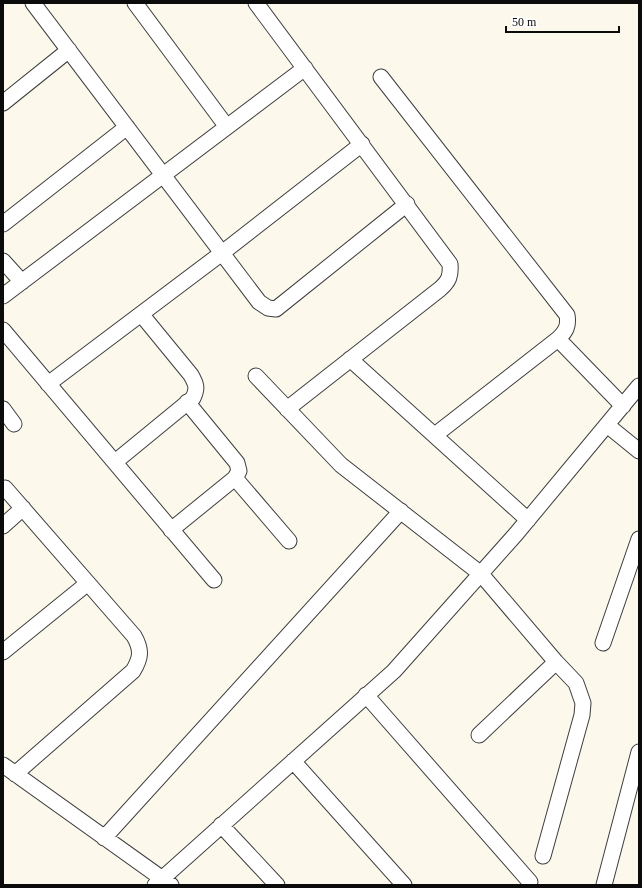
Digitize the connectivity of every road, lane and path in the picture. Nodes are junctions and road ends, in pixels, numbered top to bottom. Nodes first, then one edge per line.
1 (33, 3) edge
2 (135, 3) edge
3 (256, 3) edge
4 (69, 50) junction
5 (305, 68) junction
6 (381, 77) dead end
7 (3, 103) edge
8 (127, 127) junction
9 (227, 127) junction
10 (362, 144) junction
11 (163, 174) junction
12 (407, 204) junction
13 (3, 224) edge
14 (222, 253) junction
15 (3, 261) edge
16 (22, 282) junction
17 (3, 296) edge
18 (141, 314) junction
19 (3, 330) edge
20 (558, 339) junction
21 (350, 359) junction
22 (256, 376) dead end
23 (48, 384) junction
24 (639, 386) edge
25 (187, 402) junction
26 (623, 406) junction
27 (3, 409) edge
28 (287, 409) junction
29 (14, 424) dead end
30 (606, 426) junction
31 (435, 435) junction
32 (639, 451) edge
33 (115, 462) junction
34 (235, 478) junction
35 (5, 488) dead end
36 (23, 508) junction
37 (400, 511) junction
38 (528, 520) junction
39 (3, 526) edge
40 (171, 530) junction
41 (639, 539) edge
42 (289, 541) dead end
43 (481, 574) junction
44 (214, 580) dead end
45 (88, 583) junction
46 (603, 643) dead end
47 (3, 652) edge
48 (556, 662) junction
49 (366, 695) junction
50 (479, 735) dead end
51 (639, 752) edge
52 (293, 761) junction
53 (9, 770) edge
54 (221, 825) junction
55 (104, 838) junction
56 (542, 856) dead end
57 (530, 882) dead end
58 (163, 883) edge
59 (605, 884) edge
60 (277, 885) edge
61 (404, 885) edge

1 - 4 street
2 - 9 street
3 - 5 street
4 - 7 street
4 - 8 street
5 - 9 street
5 - 10 street
6 - 20 street
8 - 11 street
8 - 13 street
9 - 11 street
10 - 12 street
10 - 14 street
11 - 14 street
11 - 16 street
12 - 14 street
12 - 21 street
14 - 18 street
15 - 16 street
16 - 17 street
18 - 23 street
18 - 25 street
19 - 23 street
20 - 26 street
20 - 31 street
21 - 28 street
21 - 31 street
22 - 28 street
23 - 33 street
24 - 26 street
25 - 33 street
25 - 34 street
26 - 30 street
27 - 29 street
28 - 37 street
30 - 32 street
30 - 38 street
31 - 38 street
33 - 40 street
34 - 40 street
34 - 42 street
35 - 36 street
36 - 39 street
36 - 45 street
37 - 43 street
37 - 55 street
38 - 43 street
40 - 44 street
41 - 46 street
43 - 48 street
43 - 49 street
45 - 47 street
45 - 53 street
48 - 50 street
48 - 56 street
49 - 52 street
49 - 57 street
51 - 59 street
52 - 54 street
52 - 61 street
53 - 55 street
54 - 58 street
54 - 60 street
55 - 58 street

